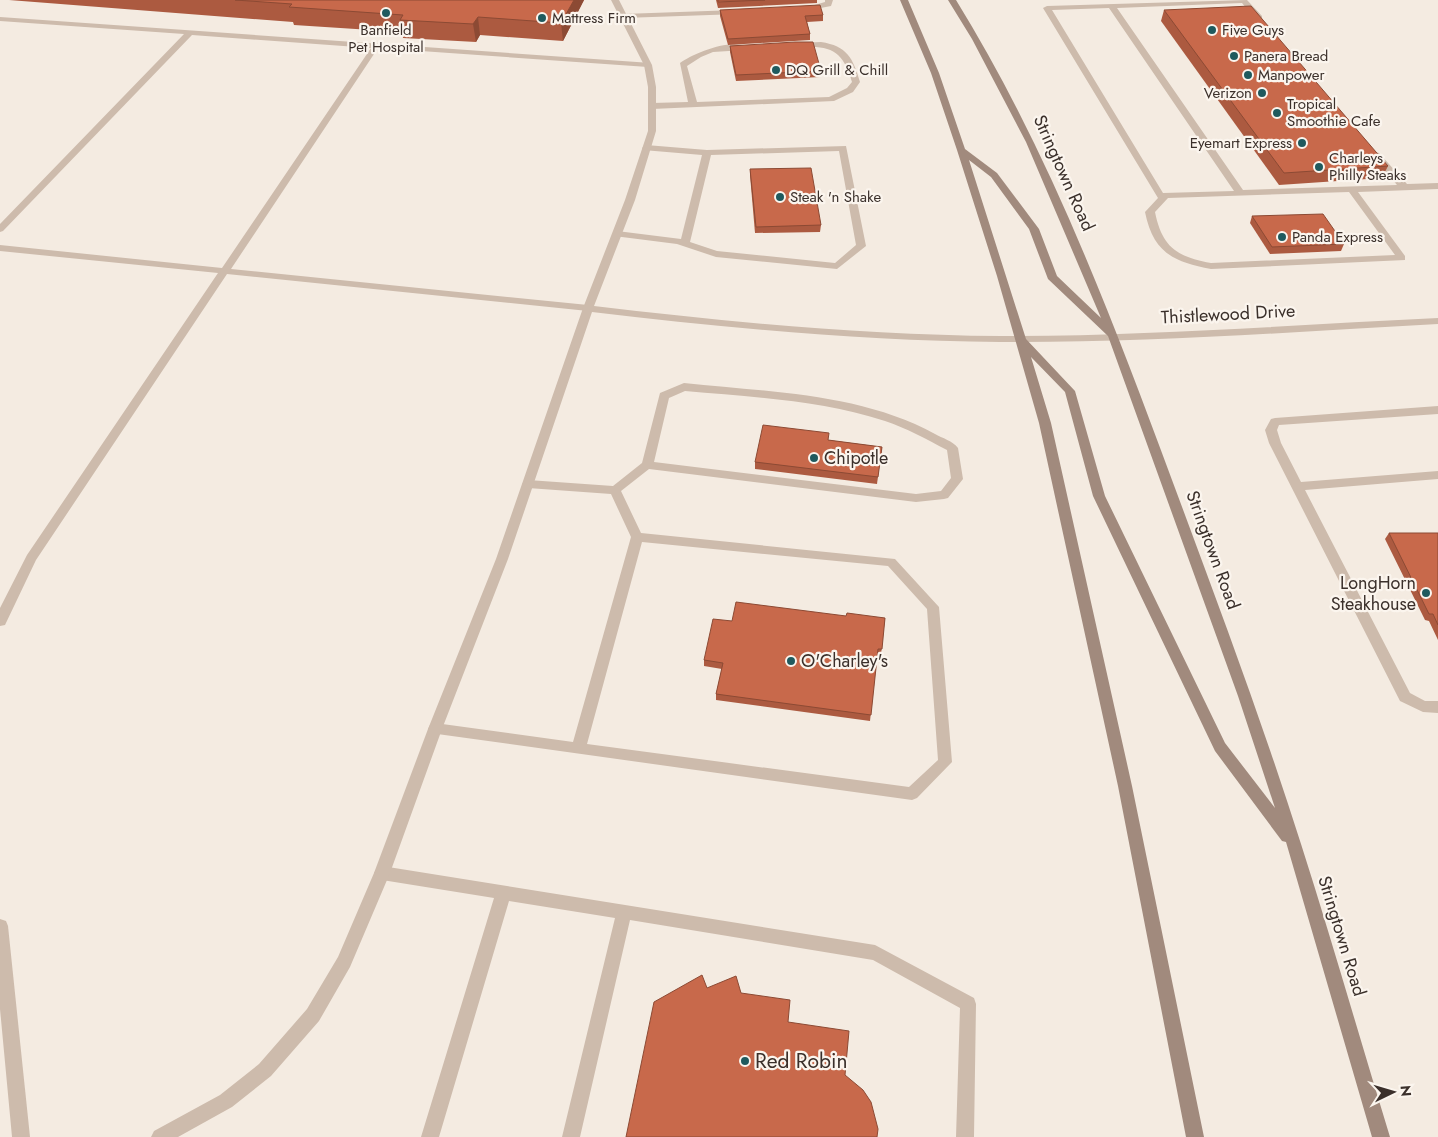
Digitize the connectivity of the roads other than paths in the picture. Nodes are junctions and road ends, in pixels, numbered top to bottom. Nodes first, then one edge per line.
1 (615, 0) edge
2 (829, 0) edge
3 (904, 0) edge
4 (952, 0) edge
5 (1111, 6) junction
6 (795, 9) edge
7 (747, 11) edge
8 (623, 16) junction
9 (0, 19) edge
10 (1264, 23) edge
11 (190, 32) junction
12 (791, 45) edge
13 (376, 46) junction
14 (754, 47) edge
15 (648, 65) junction
16 (693, 104) junction
17 (652, 106) junction
18 (646, 148) junction
19 (962, 150) junction
20 (1372, 150) edge
21 (707, 153) junction
22 (1438, 186) edge
23 (1404, 187) junction
24 (1351, 189) junction
25 (1240, 193) junction
26 (1165, 196) junction
27 (0, 229) edge
28 (617, 234) junction
29 (685, 243) junction
30 (0, 248) edge
31 (224, 270) junction
32 (588, 308) junction
33 (1438, 321) edge
34 (1114, 337) junction
35 (1020, 338) junction
36 (1438, 410) edge
37 (647, 465) junction
38 (1438, 476) edge
39 (528, 484) junction
40 (1297, 486) junction
41 (614, 490) junction
42 (637, 537) junction
43 (0, 621) edge
44 (1438, 707) edge
45 (435, 729) junction
46 (579, 747) junction
47 (1294, 845) junction
48 (382, 873) junction
49 (504, 892) junction
50 (624, 912) junction
51 (0, 926) edge
52 (21, 1137) edge
53 (160, 1137) edge
54 (430, 1137) edge
55 (571, 1137) edge
56 (965, 1137) edge
57 (1195, 1137) edge
58 (1381, 1137) edge

1 - 8 street
2 - 6 street
3 - 19 main road
4 - 34 main road, Stringtown Road
5 - 10 street
5 - 25 street
5 - 26 street
7 - 8 street
8 - 15 street
9 - 11 street
11 - 13 street
11 - 27 street
12 - 16 street
13 - 15 street
13 - 31 street
14 - 16 street
15 - 17 street
16 - 17 street
17 - 18 street
18 - 21 street
18 - 28 street
19 - 34 main road
19 - 35 main road
20 - 23 street
21 - 29 street
21 - 29 street
22 - 23 street
23 - 24 street
24 - 25 street
24 - 26 street
25 - 26 street
28 - 29 street
28 - 32 street
30 - 31 street, Thistlewood Drive
31 - 32 street, Thistlewood Drive
31 - 43 street
32 - 35 street, Thistlewood Drive
32 - 39 street
33 - 34 street, Thistlewood Drive
34 - 35 street, Thistlewood Drive
34 - 47 main road, Stringtown Road
35 - 47 main road
35 - 57 main road
36 - 40 street
37 - 37 street
37 - 41 street
38 - 40 street
39 - 41 street
39 - 45 street
40 - 44 street
41 - 42 street
42 - 46 street
42 - 46 street
45 - 46 street
45 - 48 street
47 - 58 main road, Stringtown Road
48 - 49 street
48 - 53 street
49 - 50 street
49 - 54 street
50 - 55 street
50 - 56 street
51 - 52 street

